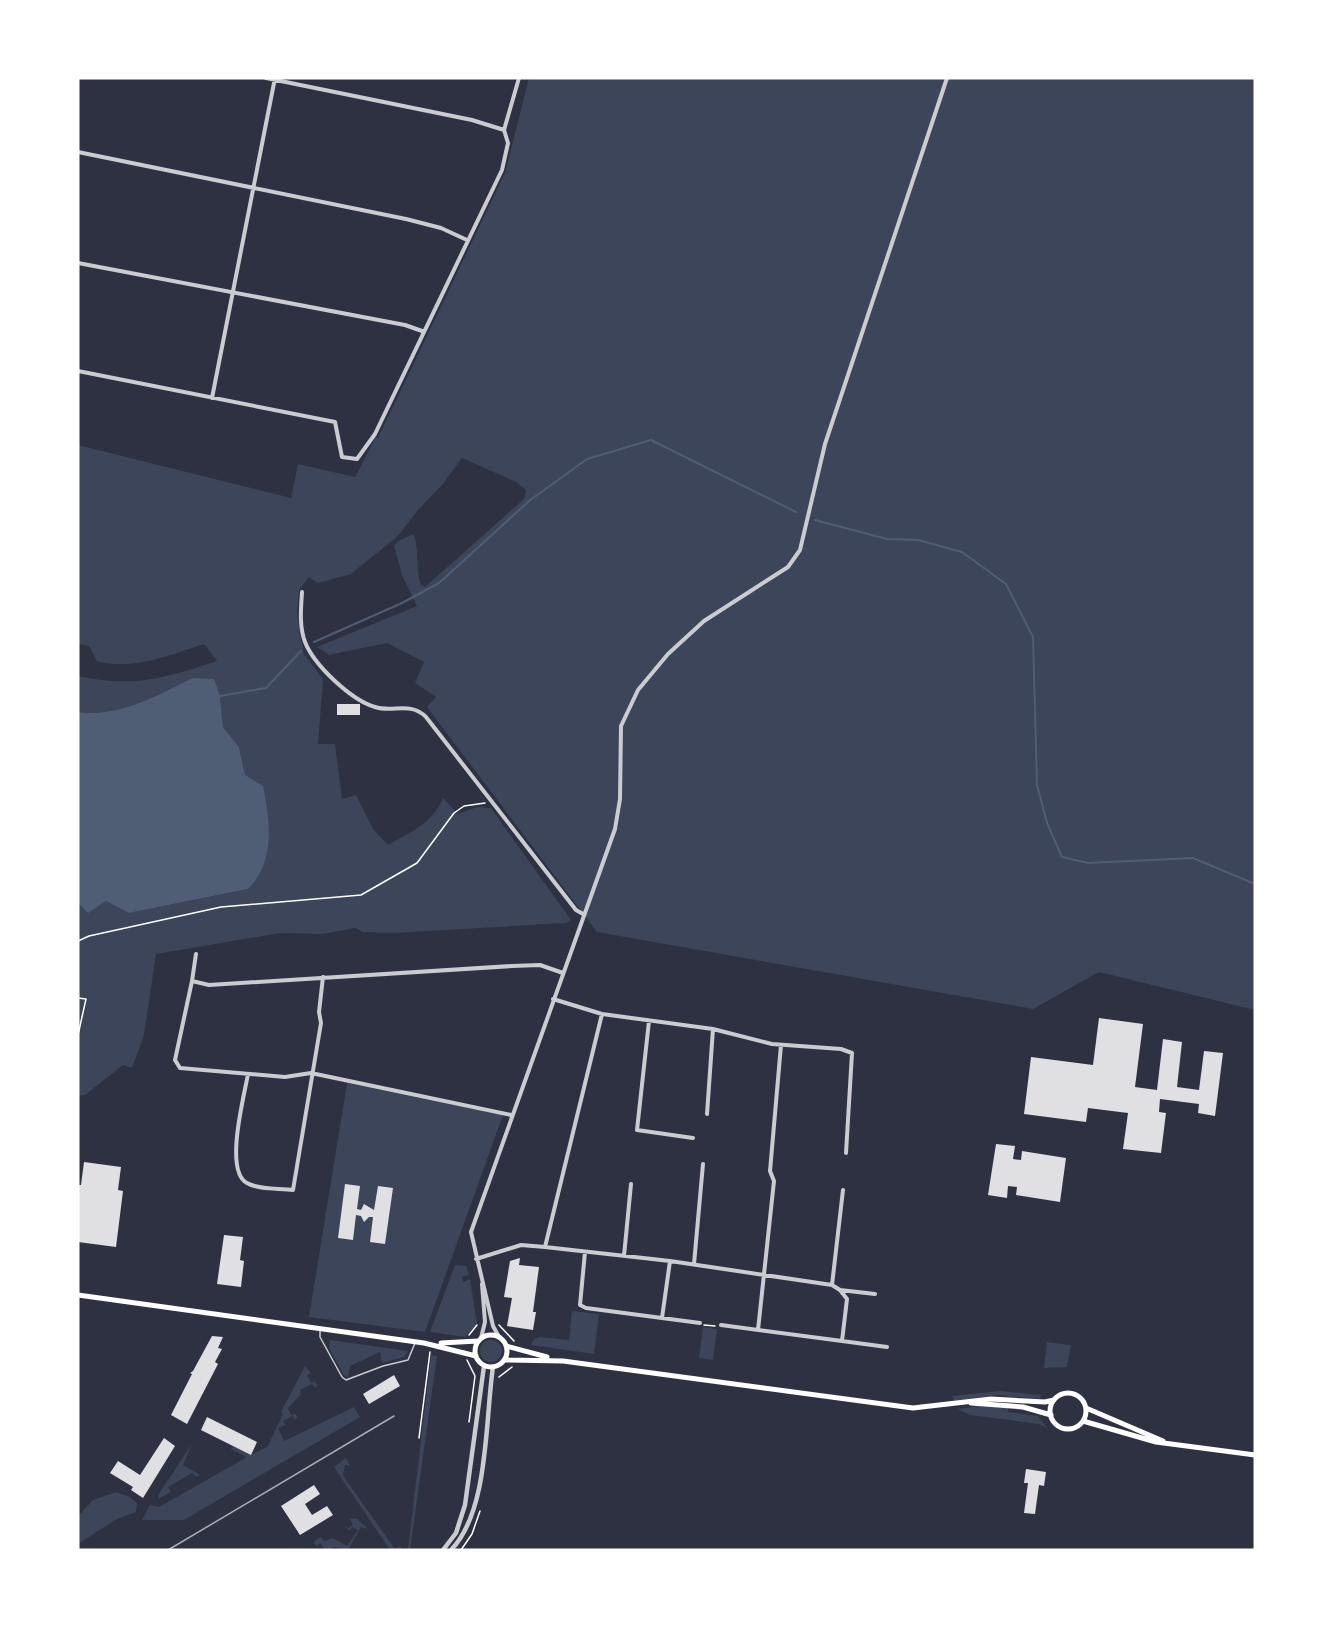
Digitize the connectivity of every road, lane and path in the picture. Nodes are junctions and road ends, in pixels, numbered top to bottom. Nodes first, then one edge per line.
1 (266, 78) edge
2 (519, 78) edge
3 (947, 78) edge
4 (275, 79) edge
5 (504, 130) junction
6 (78, 152) edge
7 (254, 189) junction
8 (467, 240) junction
9 (78, 263) edge
10 (234, 291) junction
11 (422, 331) junction
12 (78, 371) edge
13 (213, 398) junction
14 (302, 592) dead end
15 (492, 802) junction
16 (583, 914) junction
17 (78, 941) edge
18 (196, 954) dead end
19 (563, 973) junction
20 (324, 977) junction
21 (192, 981) junction
22 (78, 998) edge
23 (553, 999) junction
24 (602, 1014) junction
25 (649, 1022) junction
26 (713, 1029) junction
27 (78, 1035) edge
28 (781, 1045) junction
29 (311, 1073) junction
30 (248, 1074) junction
31 (707, 1114) dead end
32 (512, 1115) junction
33 (693, 1138) dead end
34 (846, 1153) dead end
35 (703, 1164) dead end
36 (631, 1184) dead end
37 (843, 1190) dead end
38 (545, 1247) junction
39 (585, 1252) junction
40 (624, 1256) junction
41 (476, 1259) junction
42 (670, 1261) junction
43 (694, 1264) junction
44 (765, 1274) junction
45 (481, 1278) junction
46 (832, 1285) junction
47 (840, 1290) junction
48 (875, 1294) dead end
49 (78, 1295) edge
50 (662, 1318) junction
51 (700, 1323) joint
52 (493, 1324) junction
53 (721, 1325) joint
54 (320, 1329) junction
55 (758, 1330) junction
56 (499, 1337) junction
57 (480, 1340) junction
58 (416, 1341) junction
59 (842, 1341) junction
60 (424, 1343) junction
61 (506, 1346) junction
62 (887, 1347) dead end
63 (518, 1351) junction
64 (430, 1352) dead end
65 (476, 1356) junction
66 (463, 1357) dead end
67 (516, 1358) junction
68 (505, 1360) junction
69 (563, 1361) junction
70 (484, 1366) junction
71 (493, 1367) junction
72 (497, 1378) dead end
73 (1054, 1400) junction
74 (963, 1403) junction
75 (1086, 1408) junction
76 (1051, 1415) junction
77 (1083, 1421) junction
78 (469, 1425) dead end
79 (419, 1438) dead end
80 (1165, 1442) junction
81 (1255, 1455) edge
82 (466, 1544) dead end
83 (443, 1550) edge
84 (451, 1550) edge
85 (461, 1550) edge

1 - 4 street
2 - 5 street
3 - 16 street
4 - 5 street
4 - 7 street
5 - 8 street
6 - 7 street
7 - 8 street
7 - 10 street
8 - 11 street
9 - 10 street
10 - 11 street
10 - 13 street
11 - 13 street
12 - 13 street
14 - 15 street
15 - 16 street
15 - 17 path
16 - 19 street
18 - 21 street
19 - 20 street
19 - 23 street
20 - 21 street
20 - 29 street
21 - 30 street
22 - 27 path
23 - 24 street
23 - 32 street
24 - 25 street
24 - 38 street
25 - 26 street
25 - 33 street
26 - 28 street
26 - 31 street
28 - 34 street
28 - 44 street
29 - 30 street
29 - 30 street
29 - 32 street
32 - 41 street
35 - 43 street
36 - 40 street
37 - 46 street
38 - 39 street
38 - 41 street
39 - 40 street
39 - 50 street
40 - 42 street
41 - 45 street
42 - 43 street
42 - 50 street
43 - 44 street
44 - 46 street
44 - 55 street
45 - 52 street
45 - 57 street
46 - 47 street
47 - 48 street
47 - 59 street
49 - 54 main road
50 - 51 street
51 - 53 path
52 - 56 street
52 - 63 path
53 - 55 street
54 - 58 main road
54 - 58 lane
55 - 59 street
56 - 57 main road
56 - 61 main road
57 - 60 main road
57 - 65 main road
58 - 60 main road
59 - 62 street
60 - 65 main road
61 - 63 main road
61 - 68 main road
63 - 69 main road
64 - 79 path
65 - 70 main road
66 - 78 path
67 - 68 main road
67 - 69 main road
67 - 72 path
68 - 71 main road
69 - 74 main road
70 - 71 main road
70 - 83 street
71 - 84 street
73 - 74 main road
73 - 75 main road
73 - 76 main road
74 - 76 main road
75 - 77 main road
75 - 80 main road
76 - 77 main road
77 - 80 main road
80 - 81 main road
82 - 85 path

